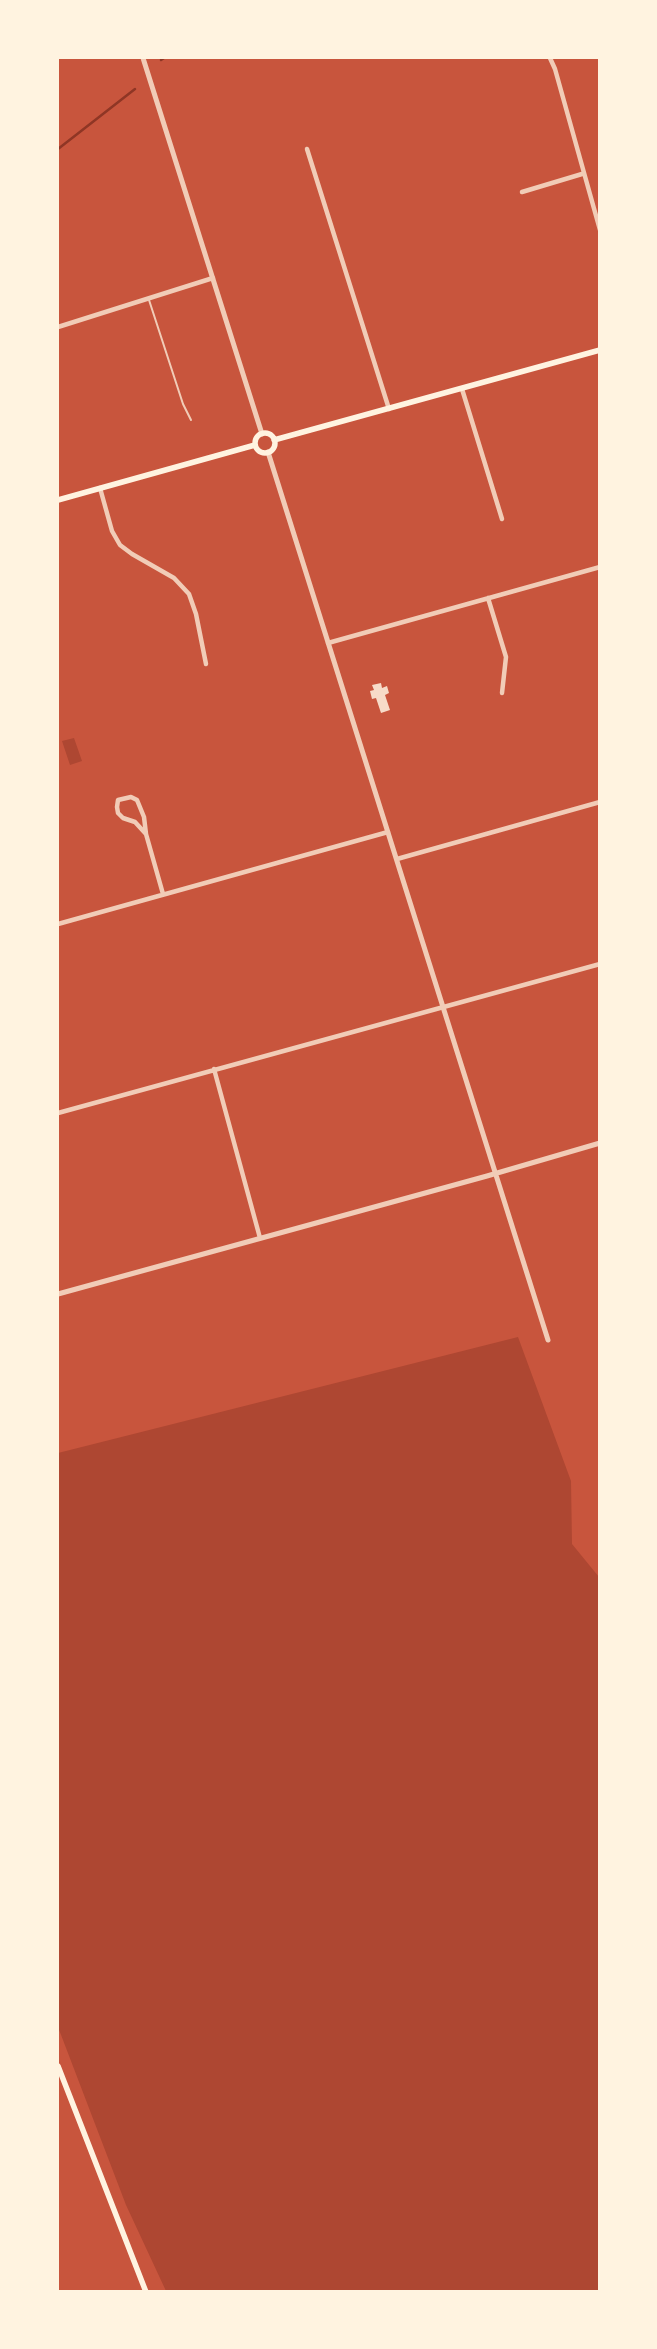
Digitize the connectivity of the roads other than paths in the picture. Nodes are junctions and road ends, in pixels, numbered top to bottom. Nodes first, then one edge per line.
1 (143, 58) edge
2 (550, 58) edge
3 (307, 150) dead end
4 (582, 174) junction
5 (522, 192) dead end
6 (600, 230) edge
7 (213, 278) junction
8 (149, 298) junction
9 (58, 327) edge
10 (600, 350) edge
11 (462, 388) junction
12 (389, 409) junction
13 (191, 420) dead end
14 (262, 434) junction
15 (274, 440) junction
16 (255, 445) junction
17 (268, 452) junction
18 (100, 488) junction
19 (58, 500) edge
20 (502, 519) dead end
21 (600, 568) edge
22 (488, 598) junction
23 (328, 643) junction
24 (206, 664) dead end
25 (502, 693) dead end
26 (600, 802) edge
27 (388, 832) junction
28 (146, 834) junction
29 (397, 858) junction
30 (164, 894) junction
31 (58, 924) edge
32 (600, 964) edge
33 (444, 1007) junction
34 (214, 1069) junction
35 (58, 1113) edge
36 (600, 1143) edge
37 (497, 1173) junction
38 (260, 1238) junction
39 (58, 1294) edge
40 (548, 1340) dead end
41 (58, 2066) edge
42 (146, 2292) edge

1 - 7 street
2 - 4 street
3 - 12 street
4 - 5 street
4 - 6 street
7 - 8 street
7 - 14 street
8 - 9 street
8 - 13 lane
10 - 11 main road
11 - 12 main road
11 - 20 street
12 - 15 main road
14 - 15 main road
14 - 16 main road
15 - 17 main road
16 - 17 main road
16 - 18 main road
17 - 23 street
18 - 19 main road
18 - 24 street
21 - 22 street
22 - 23 street
22 - 25 street
23 - 27 street
26 - 29 street
27 - 29 street
27 - 30 street
28 - 28 street
28 - 30 street
29 - 33 street
30 - 31 street
32 - 33 street
33 - 34 street
33 - 37 street
34 - 35 street
34 - 38 street
36 - 37 street
37 - 38 street
37 - 40 street
38 - 39 street
41 - 42 main road

